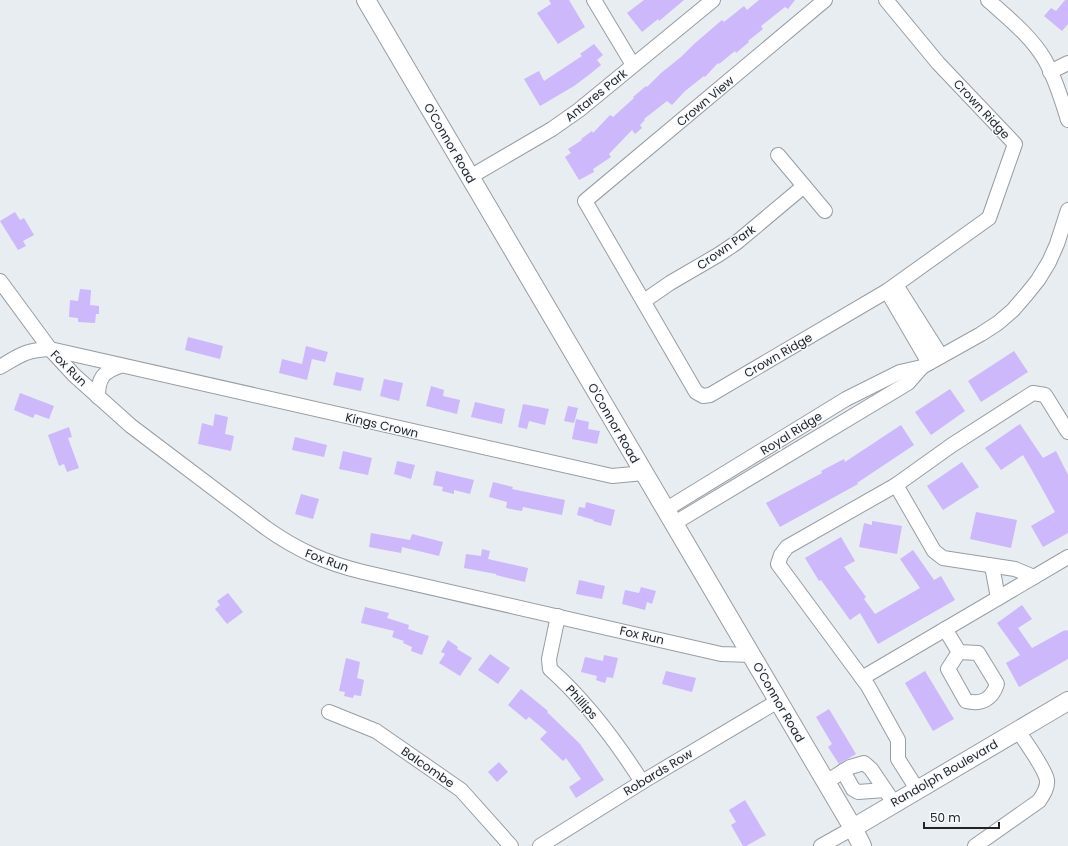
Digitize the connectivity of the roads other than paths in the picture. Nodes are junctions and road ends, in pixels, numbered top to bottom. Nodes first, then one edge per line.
1 (366, 0) edge
2 (594, 0) edge
3 (713, 0) edge
4 (825, 0) edge
5 (886, 0) edge
6 (988, 0) edge
7 (1068, 63) edge
8 (633, 65) junction
9 (1050, 72) junction
10 (1068, 120) edge
11 (778, 155) dead end
12 (470, 178) junction
13 (804, 186) junction
14 (1068, 210) edge
15 (825, 211) dead end
16 (0, 281) edge
17 (891, 288) junction
18 (644, 301) junction
19 (50, 349) junction
20 (931, 362) junction
21 (120, 366) junction
22 (0, 367) edge
23 (98, 397) junction
24 (1068, 432) edge
25 (644, 474) junction
26 (896, 485) junction
27 (669, 517) junction
28 (1068, 557) edge
29 (992, 566) junction
30 (1034, 577) junction
31 (998, 598) junction
32 (558, 616) junction
33 (945, 628) junction
34 (959, 652) dead end
35 (752, 655) junction
36 (862, 678) junction
37 (778, 701) junction
38 (1068, 701) edge
39 (329, 712) dead end
40 (1018, 730) junction
41 (843, 771) junction
42 (642, 782) junction
43 (826, 782) junction
44 (917, 790) junction
45 (889, 796) junction
46 (853, 828) junction
47 (511, 846) edge
48 (540, 846) edge
49 (821, 846) edge
50 (862, 846) edge
51 (975, 846) edge

1 - 12 main road, O'Connor Road
2 - 8 street
3 - 8 street, Antares Park
4 - 18 street, Crown View
5 - 17 street, Crown Ridge
6 - 9 street
7 - 9 street
8 - 12 street, Antares Park
9 - 10 street
11 - 13 street
12 - 25 main road, O'Connor Road
13 - 15 street
13 - 18 street, Crown Park
14 - 20 street, Royal Ridge
16 - 19 street, Fox Run
17 - 18 street, Crown Ridge
17 - 20 street
19 - 21 street, Kings Crown
19 - 22 street, Kings Crown
19 - 23 street, Fox Run
20 - 27 street, Royal Ridge
21 - 23 street
21 - 25 street, Kings Crown
23 - 32 street, Fox Run
24 - 26 street
25 - 27 main road, O'Connor Road
26 - 29 street
26 - 36 street
27 - 35 main road, O'Connor Road
28 - 30 street
29 - 30 street
29 - 31 street
30 - 31 street
31 - 33 street
32 - 35 street, Fox Run
32 - 42 street, Phillips
33 - 34 street
33 - 36 street
35 - 37 main road, O'Connor Road
36 - 44 street
37 - 42 street, Robards Row
37 - 43 main road, O'Connor Road
38 - 40 main road, Randolph Boulevard
39 - 47 street, Balcombe
40 - 44 main road, Randolph Boulevard
40 - 51 street
41 - 43 street
41 - 45 street
41 - 45 street
42 - 48 street, Robards Row
43 - 46 main road, O'Connor Road
44 - 45 main road, Randolph Boulevard
45 - 46 main road, Randolph Boulevard
46 - 49 street, Randolph Boulevard
46 - 50 main road, O'Connor Road

